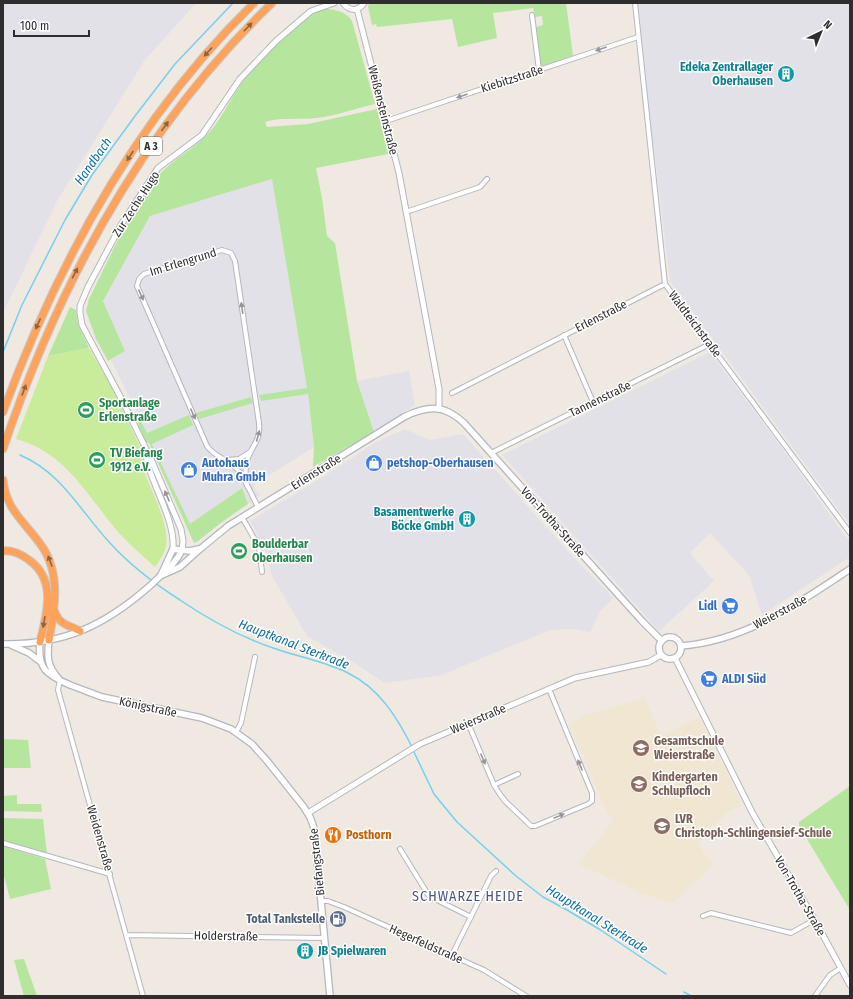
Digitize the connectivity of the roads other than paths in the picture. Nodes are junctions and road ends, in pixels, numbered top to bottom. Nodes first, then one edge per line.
1 (254, 3) edge
2 (272, 3) edge
3 (334, 3) edge
4 (343, 3) edge
5 (364, 3) edge
6 (635, 3) edge
7 (357, 9) junction
8 (532, 15) dead end
9 (638, 36) junction
10 (539, 70) junction
11 (386, 121) junction
12 (487, 179) dead end
13 (406, 212) junction
14 (665, 284) junction
15 (564, 336) junction
16 (710, 344) junction
17 (452, 393) dead end
18 (593, 402) junction
19 (439, 409) junction
20 (3, 412) edge
21 (141, 439) junction
22 (3, 449) edge
23 (251, 450) junction
24 (492, 454) junction
25 (224, 459) junction
26 (3, 480) edge
27 (247, 486) junction
28 (258, 507) junction
29 (242, 517) junction
30 (850, 533) edge
31 (173, 549) junction
32 (200, 549) junction
33 (182, 550) junction
34 (3, 551) edge
35 (850, 569) edge
36 (262, 572) dead end
37 (160, 576) junction
38 (53, 609) junction
39 (80, 631) junction
40 (49, 640) junction
41 (662, 641) junction
42 (40, 642) junction
43 (6, 644) edge
44 (681, 646) junction
45 (661, 655) junction
46 (255, 657) dead end
47 (675, 658) junction
48 (41, 662) junction
49 (60, 680) junction
50 (548, 689) junction
51 (468, 723) junction
52 (236, 732) junction
53 (518, 774) dead end
54 (494, 785) junction
55 (308, 813) junction
56 (3, 843) edge
57 (400, 849) dead end
58 (496, 871) dead end
59 (110, 874) junction
60 (321, 901) junction
61 (470, 916) junction
62 (703, 916) dead end
63 (814, 920) junction
64 (127, 935) junction
65 (324, 938) junction
66 (452, 955) junction
67 (841, 968) junction
68 (850, 985) edge
69 (143, 996) edge
70 (330, 996) edge
71 (526, 996) edge
72 (815, 996) edge

1 -> 20 highway, A 3
22 -> 2 highway, A 3
3 - 21 street, Zur Zeche Hugo
4 - 7 street
5 - 7 street
6 - 9 street, Waldteichstraße
7 - 11 street, Weißensteinstraße
8 - 10 street
9 -> 10 street, Kiebitzstraße
9 - 14 street, Waldteichstraße
10 -> 11 street, Kiebitzstraße
11 - 13 street, Weißensteinstraße
12 - 13 street
13 - 19 street, Weißensteinstraße
14 - 15 street, Erlenstraße
14 - 16 street, Waldteichstraße
15 - 17 street, Erlenstraße
15 - 18 street
16 - 18 street, Tannenstraße
16 - 30 street, Waldteichstraße
18 - 24 street, Tannenstraße
19 - 24 main road, Von-Trotha-Straße
19 - 28 main road, Erlenstraße
21 - 31 street, Zur Zeche Hugo
33 -> 21 street, Zur Zeche Hugo
23 - 25 street
23 -> 25 street, Im Erlengrund
23 - 27 street, Im Erlengrund
24 - 41 main road, Von-Trotha-Straße
25 - 27 street, Im Erlengrund
38 -> 26 highway
27 - 28 street, Im Erlengrund
28 - 29 main road, Erlenstraße
29 - 32 main road, Erlenstraße
29 - 36 street
31 - 33 main road
31 - 37 main road, Erlenstraße
32 - 33 main road
32 - 37 main road, Erlenstraße
33 - 37 main road, Erlenstraße
34 -> 42 highway
35 - 44 main road, Weierstraße
37 - 39 main road, Erlenstraße
38 - 39 highway
38 - 40 highway
39 - 40 main road, Erlenstraße
40 - 42 main road
40 - 49 main road
41 - 44 main road
41 - 45 main road
42 - 43 main road
42 - 48 main road
43 - 48 main road, Königstraße
44 - 47 main road
45 - 47 main road
45 - 50 street, Weierstraße
46 - 52 street
47 - 63 street, Von-Trotha-Straße
48 - 49 main road, Königstraße
49 - 52 main road, Königstraße
49 - 59 street, Weidenstraße
50 - 51 street, Weierstraße
54 -> 50 street
51 -> 54 street
51 - 55 street, Weierstraße
52 - 55 main road, Biefangstraße
53 - 54 street
55 - 60 main road, Biefangstraße
56 - 59 street
57 - 61 street
58 - 61 street
59 - 64 street, Weidenstraße
60 - 65 main road, Biefangstraße
60 - 66 street, Hegerfeldstraße
61 - 66 street
62 - 63 street
63 - 67 street, Von-Trotha-Straße
64 - 65 street, Holderstraße
64 - 69 street, Weidenstraße
65 - 70 main road, Biefangstraße
66 - 71 street, Hegerfeldstraße
67 - 68 street, Von-Trotha-Straße
67 - 72 street

